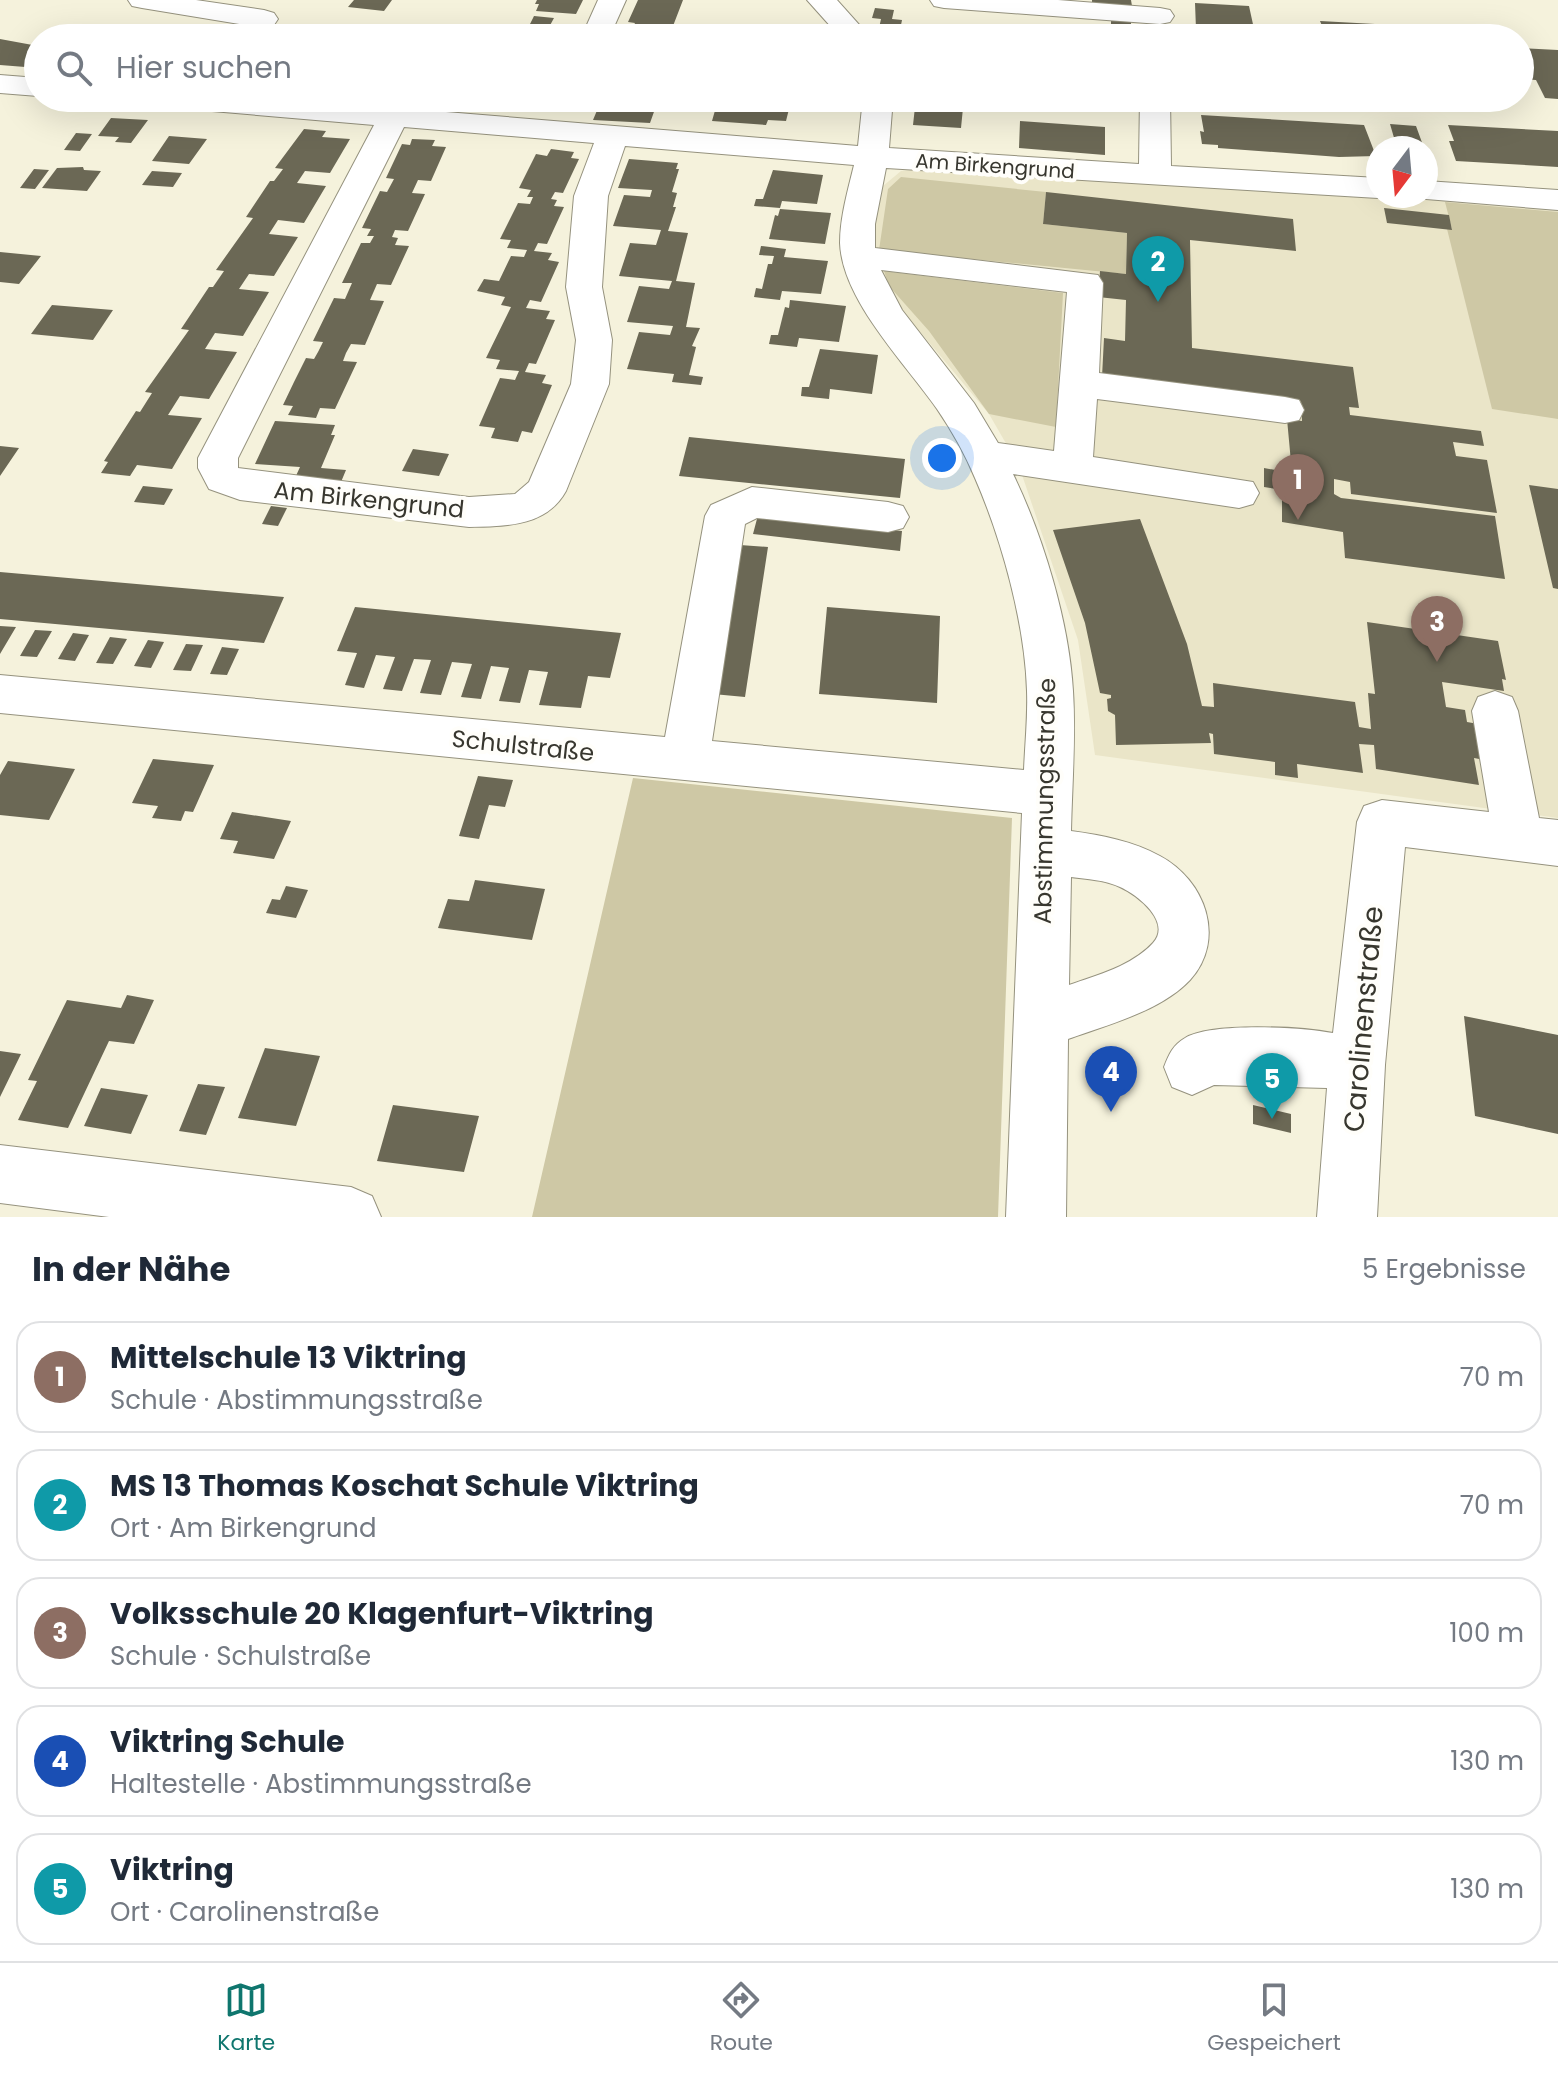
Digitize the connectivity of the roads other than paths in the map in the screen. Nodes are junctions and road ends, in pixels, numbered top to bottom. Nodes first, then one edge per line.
1 (142, 0) edge
2 (612, 0) edge
3 (821, 0) edge
4 (944, 0) edge
5 (1160, 18) edge
6 (258, 24) edge
7 (601, 24) edge
8 (844, 24) edge
9 (0, 84) edge
10 (24, 86) edge
11 (325, 112) edge
12 (561, 112) edge
13 (876, 112) edge
14 (1155, 112) edge
15 (393, 118) junction
16 (552, 132) junction
17 (612, 137) junction
18 (871, 157) junction
19 (1155, 176) junction
20 (1366, 187) edge
21 (1438, 192) edge
22 (1558, 200) edge
23 (858, 257) junction
24 (1079, 384) junction
25 (1285, 410) dead end
26 (985, 455) junction
27 (1072, 468) junction
28 (1239, 493) dead end
29 (888, 517) dead end
30 (0, 694) edge
31 (1495, 711) dead end
32 (685, 761) junction
33 (1047, 794) junction
34 (1538, 841) edge
35 (1046, 851) junction
36 (1041, 1023) junction
37 (1357, 1065) junction
38 (1192, 1067) dead end
39 (0, 1174) edge
40 (351, 1217) edge
41 (1036, 1217) edge
42 (1347, 1217) edge

1 - 6 street
2 - 7 street
3 - 8 street
4 - 5 street
9 - 10 street
11 - 15 street, Am Birkengrund
12 - 16 street
13 - 18 street, Abstimmungsstraße
14 - 19 street
15 - 16 street, Am Birkengrund
15 - 17 street, Am Birkengrund
16 - 17 street, Am Birkengrund
17 - 18 street, Am Birkengrund
18 - 19 street, Am Birkengrund
18 - 23 street, Abstimmungsstraße
19 - 20 street, Am Birkengrund
21 - 22 street
23 - 24 street
23 - 26 street, Abstimmungsstraße
24 - 25 street
24 - 27 street
26 - 27 street
26 - 33 street, Abstimmungsstraße
27 - 28 street
29 - 32 street
30 - 32 street, Schulstraße
31 - 34 street
32 - 33 street, Schulstraße
33 - 35 street, Abstimmungsstraße
34 - 37 street, Carolinenstraße
35 - 36 street, Abstimmungsstraße
35 - 36 street
36 - 41 street, Abstimmungsstraße
37 - 38 street
37 - 42 street, Carolinenstraße
39 - 40 street

